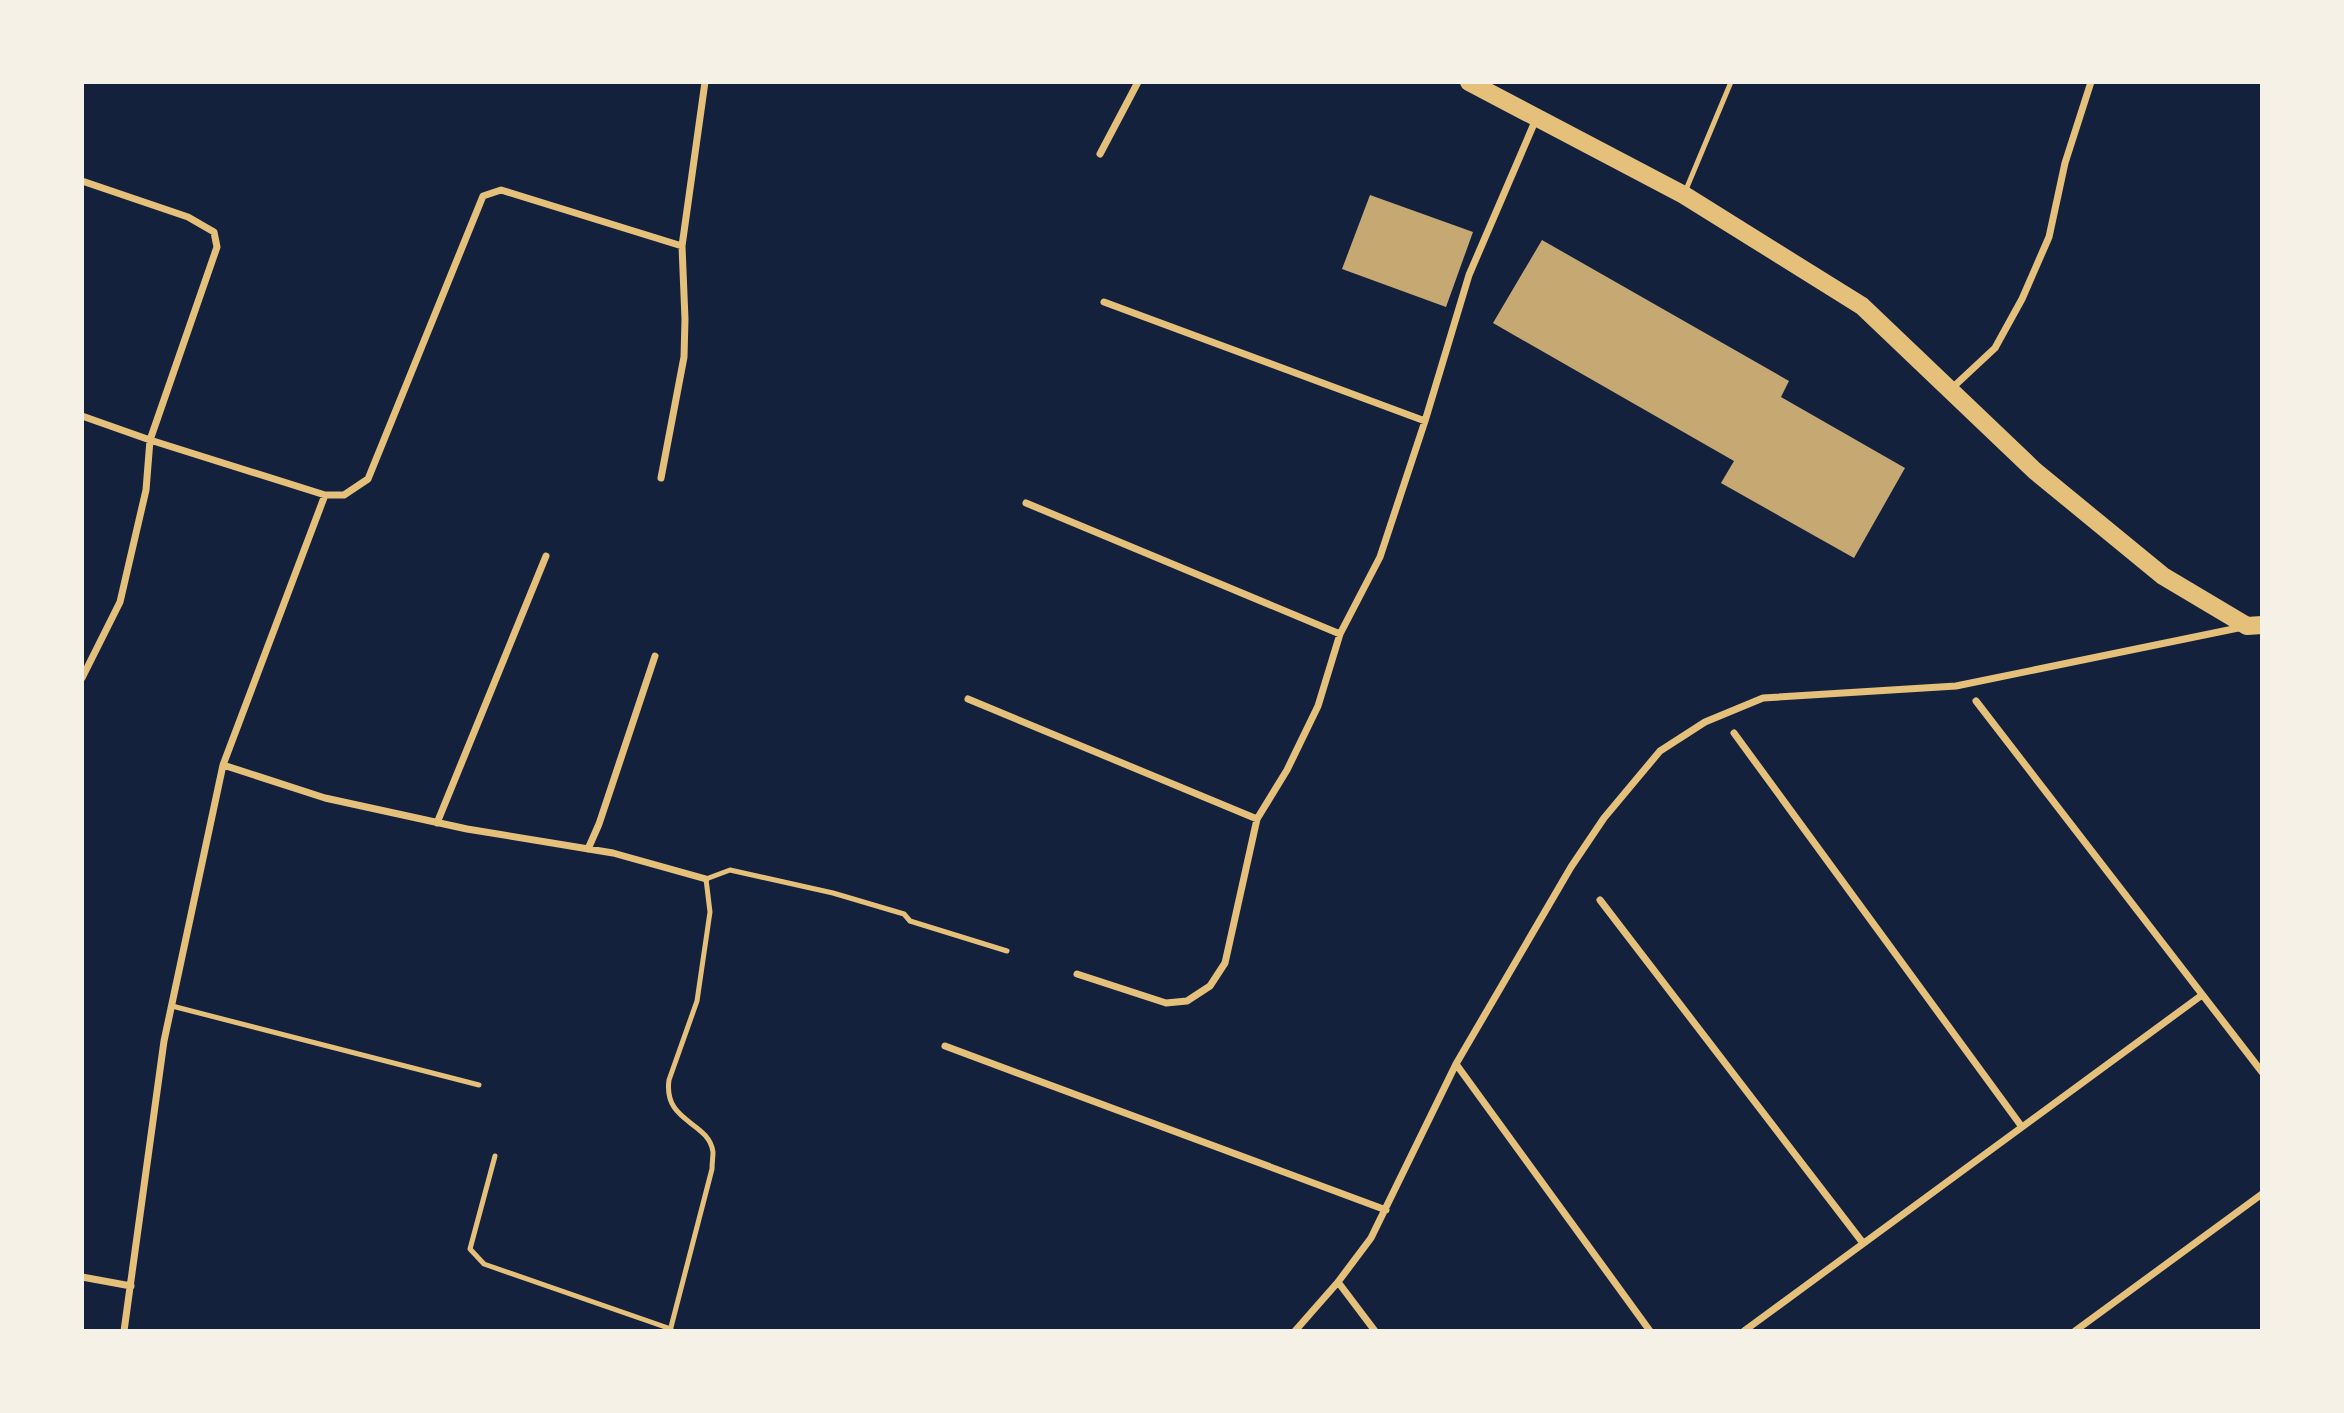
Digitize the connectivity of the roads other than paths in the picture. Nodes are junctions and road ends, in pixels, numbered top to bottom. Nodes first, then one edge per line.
1 (705, 82) edge
2 (1138, 82) edge
3 (1469, 82) edge
4 (1731, 82) edge
5 (2091, 82) edge
6 (1537, 117) junction
7 (1100, 154) dead end
8 (82, 181) edge
9 (1684, 195) junction
10 (682, 246) junction
11 (1104, 302) dead end
12 (1949, 391) junction
13 (82, 416) edge
14 (1425, 421) junction
15 (150, 440) junction
16 (661, 478) dead end
17 (325, 495) junction
18 (1026, 503) dead end
19 (546, 555) dead end
20 (2254, 626) edge
21 (1340, 634) junction
22 (655, 656) dead end
23 (82, 678) edge
24 (968, 699) dead end
25 (1976, 701) dead end
26 (1734, 733) dead end
27 (223, 765) junction
28 (1257, 819) junction
29 (437, 822) junction
30 (588, 849) junction
31 (706, 879) junction
32 (1600, 900) dead end
33 (1007, 951) dead end
34 (1077, 974) dead end
35 (2202, 995) junction
36 (172, 1006) junction
37 (945, 1046) dead end
38 (1456, 1064) junction
39 (2262, 1072) edge
40 (479, 1085) dead end
41 (2022, 1127) junction
42 (495, 1156) dead end
43 (2262, 1194) edge
44 (1386, 1210) junction
45 (1863, 1243) junction
46 (82, 1277) edge
47 (1338, 1282) junction
48 (131, 1286) junction
49 (670, 1330) edge
50 (124, 1331) edge
51 (1295, 1331) edge
52 (1375, 1331) edge
53 (1650, 1331) edge
54 (1744, 1331) edge
55 (2075, 1331) edge

1 - 10 street
2 - 7 street
3 - 6 main road
4 - 9 lane
5 - 12 street
6 - 9 main road
6 - 14 street
8 - 15 street
9 - 12 main road
10 - 16 street
10 - 17 street
11 - 14 street
12 - 20 main road
13 - 15 street
14 - 21 street
15 - 17 street
15 - 23 street
17 - 27 street
18 - 21 street
19 - 29 street
20 - 38 street
21 - 28 street
22 - 30 street
24 - 28 street
25 - 35 street
26 - 41 street
27 - 29 street
27 - 36 street
28 - 34 street
29 - 30 street
30 - 31 street
31 - 33 lane
31 - 49 lane
32 - 45 street
35 - 39 street
35 - 41 street
36 - 40 lane
36 - 48 street
37 - 44 street
38 - 44 street
38 - 53 street
41 - 45 street
42 - 49 lane
43 - 55 street
44 - 47 street
45 - 54 street
46 - 48 street
47 - 51 street
47 - 52 street
48 - 50 street

